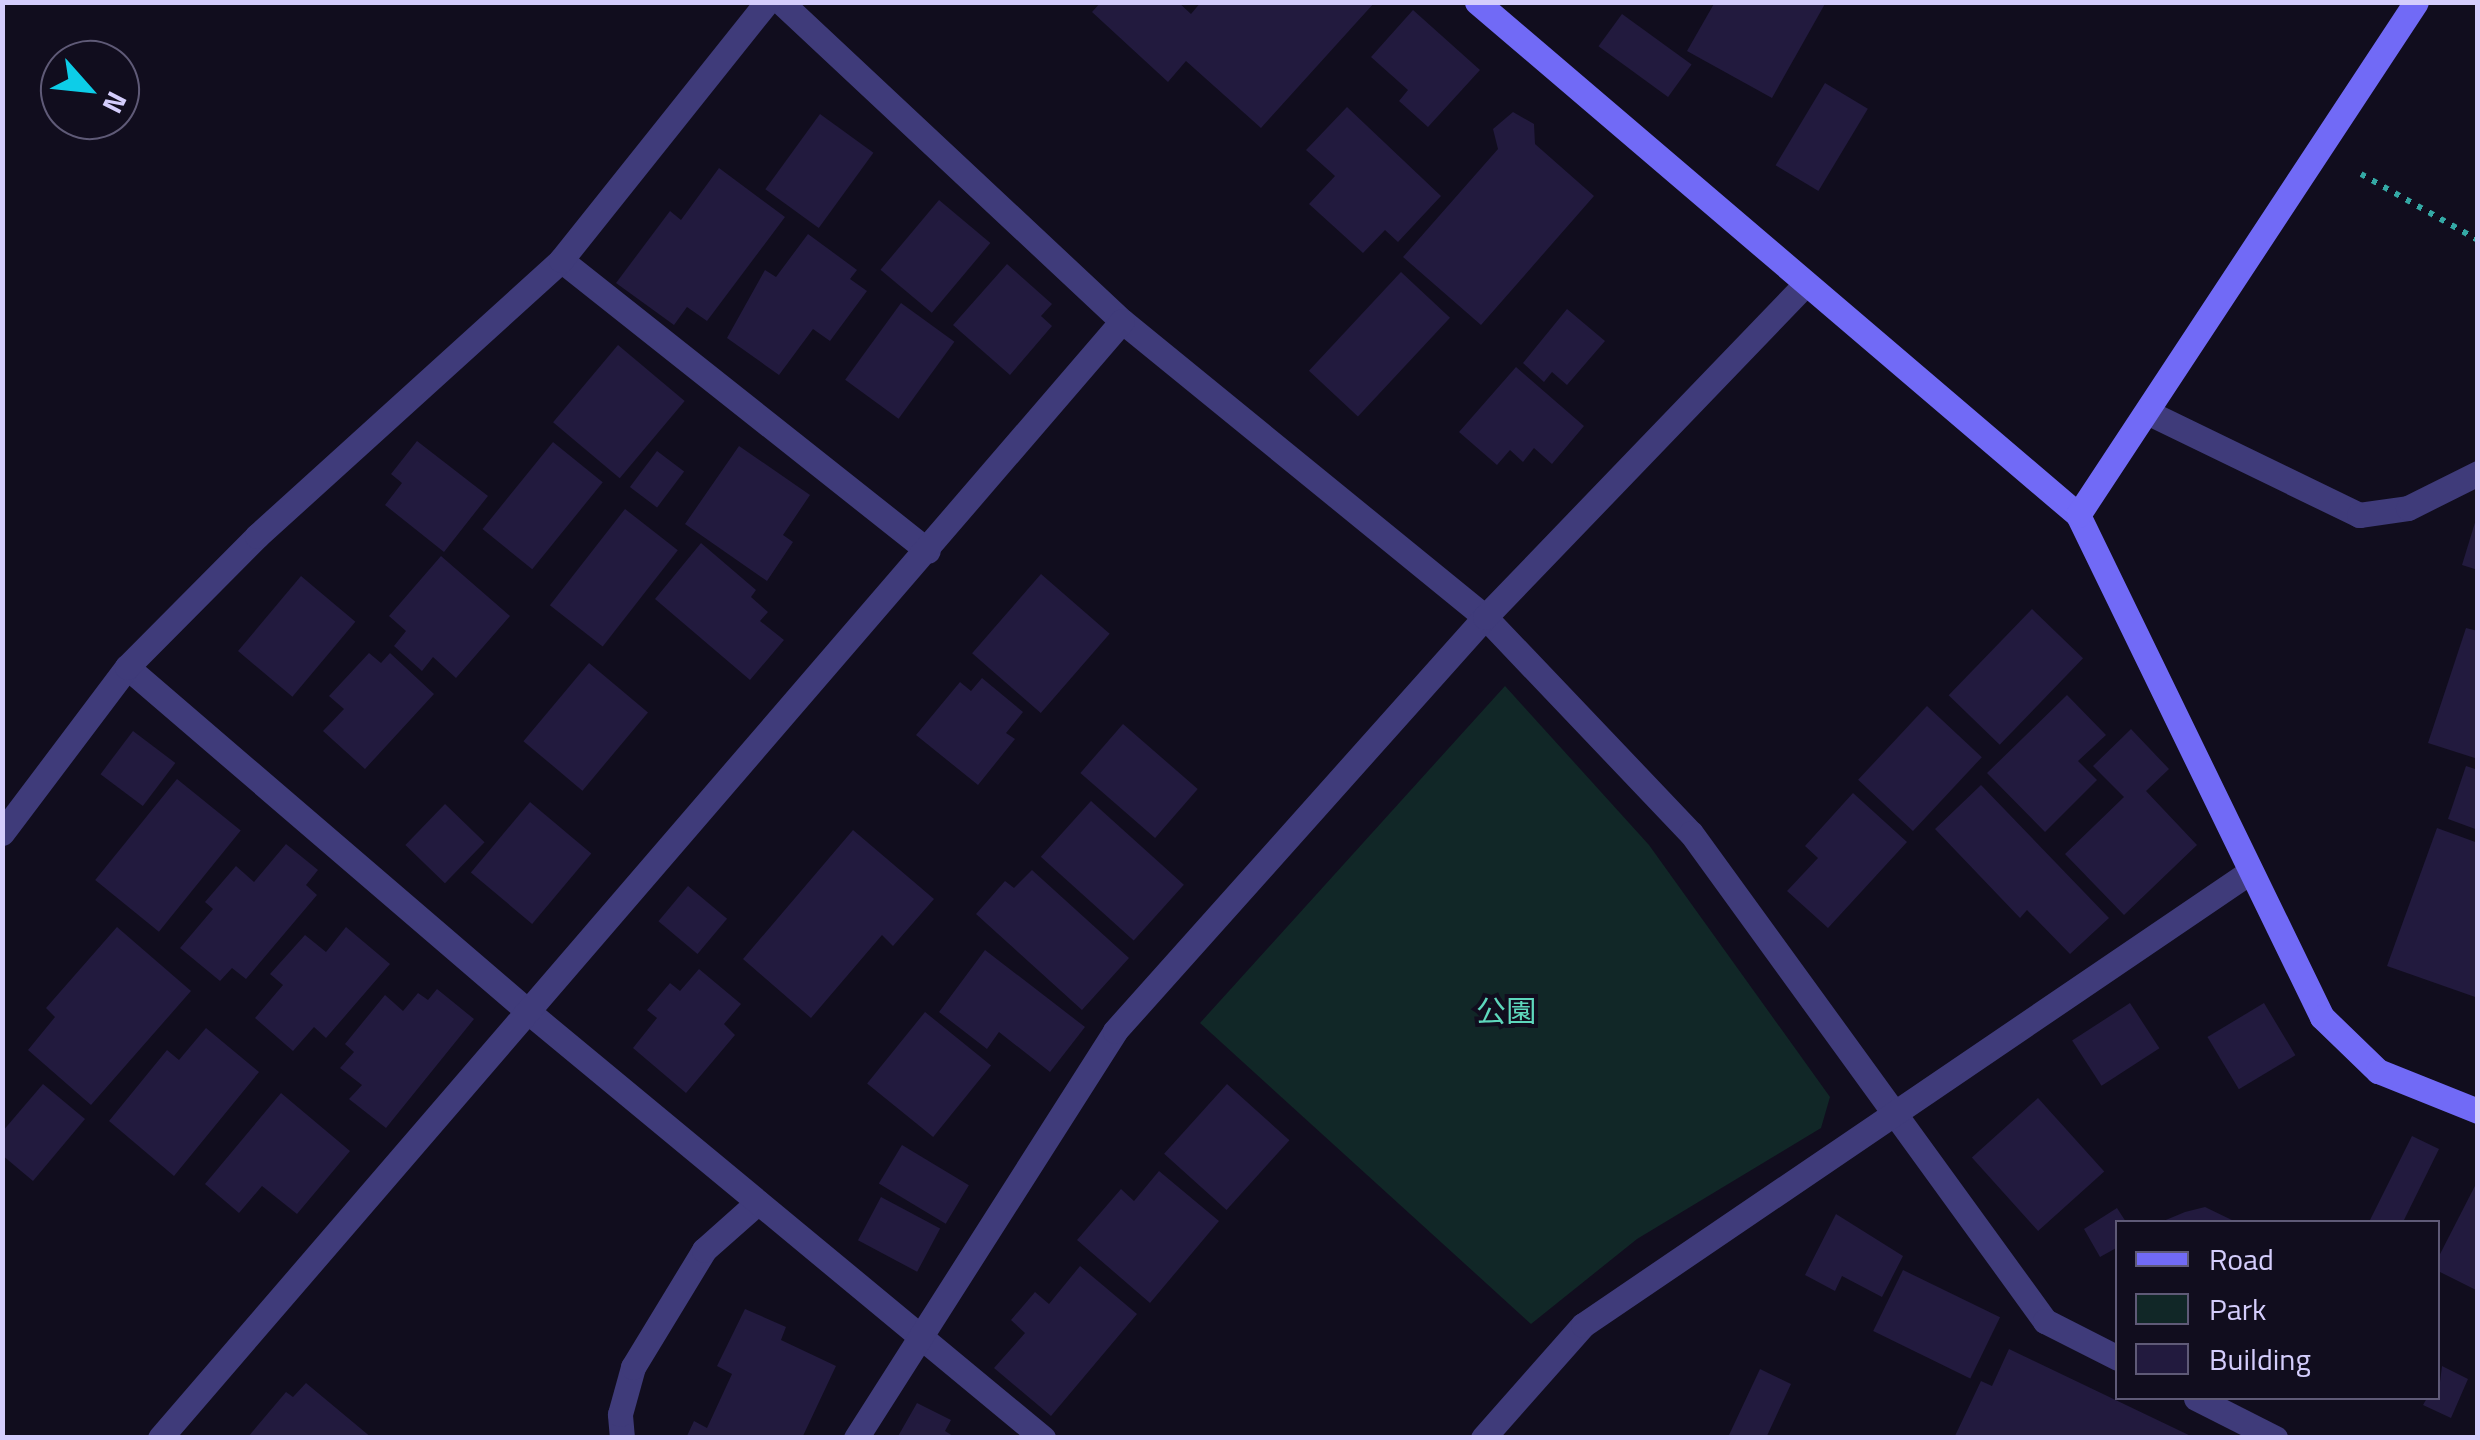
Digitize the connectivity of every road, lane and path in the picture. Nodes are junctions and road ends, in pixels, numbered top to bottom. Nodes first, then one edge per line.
1 (768, 2) edge
2 (781, 2) edge
3 (1476, 2) edge
4 (2416, 2) edge
5 (2321, 150) junction
6 (2478, 240) edge
7 (561, 260) junction
8 (1806, 282) junction
9 (1122, 322) junction
10 (2148, 412) junction
11 (2478, 474) edge
12 (2078, 515) junction
13 (928, 550) junction
14 (1485, 617) junction
15 (127, 666) junction
16 (2, 833) edge
17 (2248, 873) junction
18 (531, 1014) junction
19 (1892, 1110) junction
20 (2478, 1111) edge
21 (758, 1202) junction
22 (920, 1336) junction
23 (2115, 1356) edge
24 (2200, 1400) edge
25 (160, 1438) edge
26 (622, 1438) edge
27 (856, 1438) edge
28 (1042, 1438) edge
29 (1484, 1438) edge
30 (2275, 1438) edge

1 - 7 street
2 - 9 street
3 - 8 street
4 - 5 street
5 - 6 path
5 - 10 street
7 - 13 street
7 - 15 street
8 - 12 street
8 - 14 street
9 - 13 street
9 - 14 street
10 - 11 street
10 - 12 street
12 - 17 street
13 - 18 street
14 - 19 street
14 - 22 street
15 - 16 street
15 - 18 street
17 - 19 street
17 - 20 street
18 - 21 street
18 - 25 street
19 - 23 street
19 - 29 street
21 - 22 street
21 - 26 street
22 - 27 street
22 - 28 street
24 - 30 street

